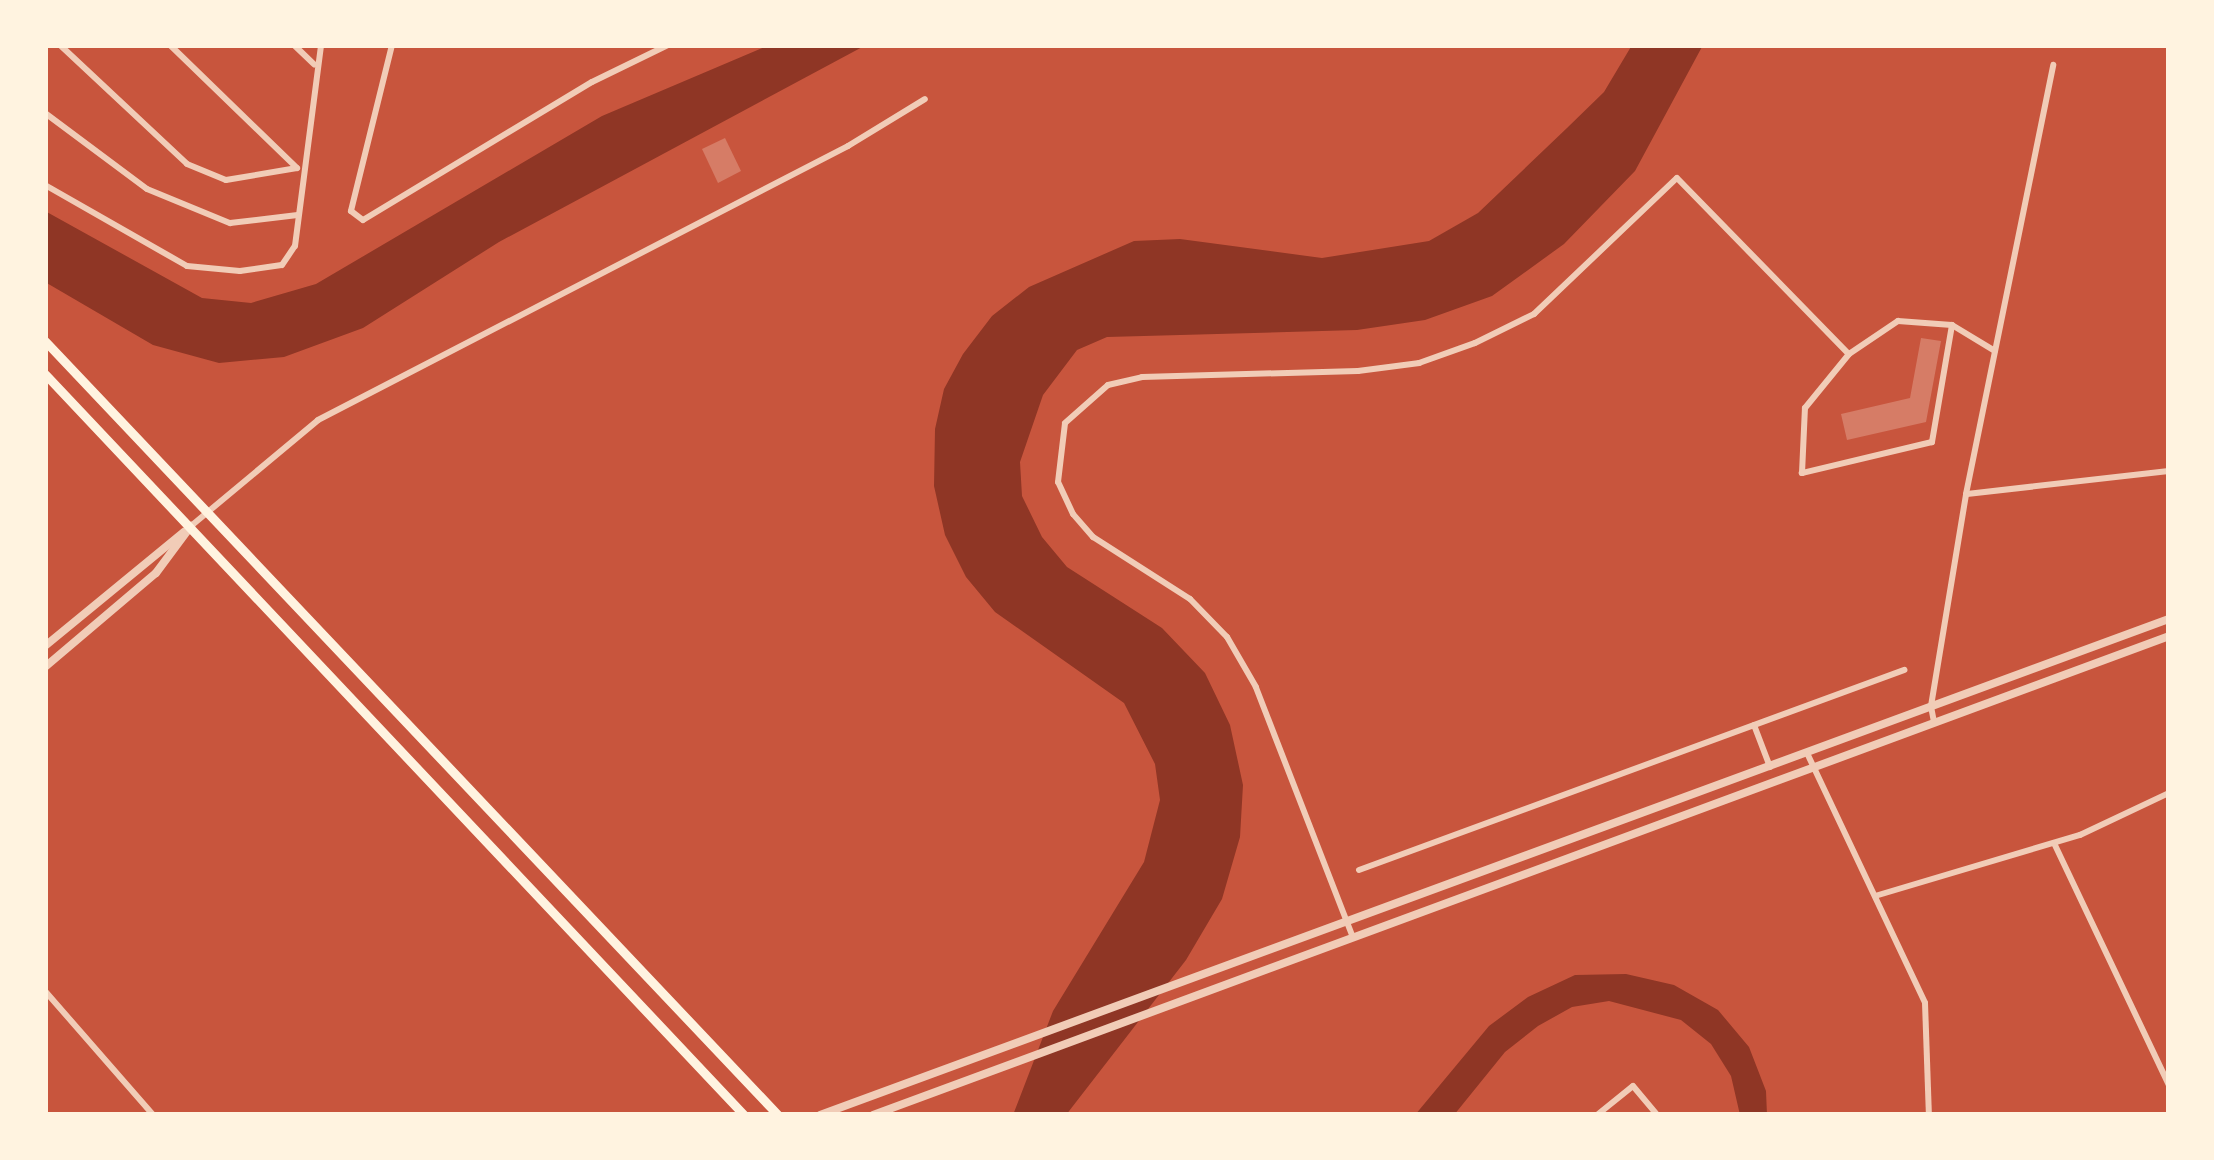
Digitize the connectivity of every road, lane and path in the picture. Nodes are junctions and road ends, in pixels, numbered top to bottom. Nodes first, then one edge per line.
1 (60, 45) edge
2 (170, 45) edge
3 (294, 45) edge
4 (321, 45) edge
5 (392, 45) edge
6 (668, 45) edge
7 (314, 64) junction
8 (2053, 66) dead end
9 (924, 99) dead end
10 (45, 113) edge
11 (45, 185) edge
12 (298, 215) junction
13 (1952, 325) junction
14 (45, 341) edge
15 (1995, 350) junction
16 (1849, 354) junction
17 (45, 374) edge
18 (2169, 471) edge
19 (1966, 494) junction
20 (210, 510) junction
21 (191, 526) junction
22 (2169, 618) edge
23 (2169, 636) edge
24 (45, 646) edge
25 (45, 666) edge
26 (1904, 670) dead end
27 (1931, 706) junction
28 (1934, 722) junction
29 (1754, 724) junction
30 (1808, 753) junction
31 (1770, 766) junction
32 (1812, 767) junction
33 (2169, 792) edge
34 (2054, 843) junction
35 (1359, 870) dead end
36 (1875, 896) junction
37 (1346, 922) junction
38 (1352, 935) junction
39 (45, 991) edge
40 (2169, 1085) edge
41 (153, 1115) edge
42 (744, 1115) edge
43 (778, 1115) edge
44 (820, 1115) edge
45 (873, 1115) edge
46 (1597, 1115) edge
47 (1657, 1115) edge
48 (1929, 1115) edge

1 - 2 street
3 - 7 street
4 - 7 street
5 - 6 street
7 - 12 street
8 - 15 street
9 - 20 street
10 - 12 street
11 - 12 street
13 - 15 street
13 - 16 street
13 - 16 street
14 - 20 main road
15 - 19 street
16 - 37 street
17 - 21 main road
18 - 19 street
19 - 27 street
20 - 21 street
20 - 43 main road
21 - 24 street
21 - 25 street
21 - 42 main road
22 - 27 street
23 - 28 street
26 - 29 street
27 - 28 street
27 - 30 street
28 - 32 street
29 - 31 street
29 - 35 street
30 - 31 street
30 - 32 street
31 - 37 street
32 - 36 street
32 - 38 street
33 - 34 street
34 - 36 street
34 - 40 street
36 - 48 street
37 - 38 street
37 - 44 street
38 - 45 street
39 - 41 street
46 - 47 street

